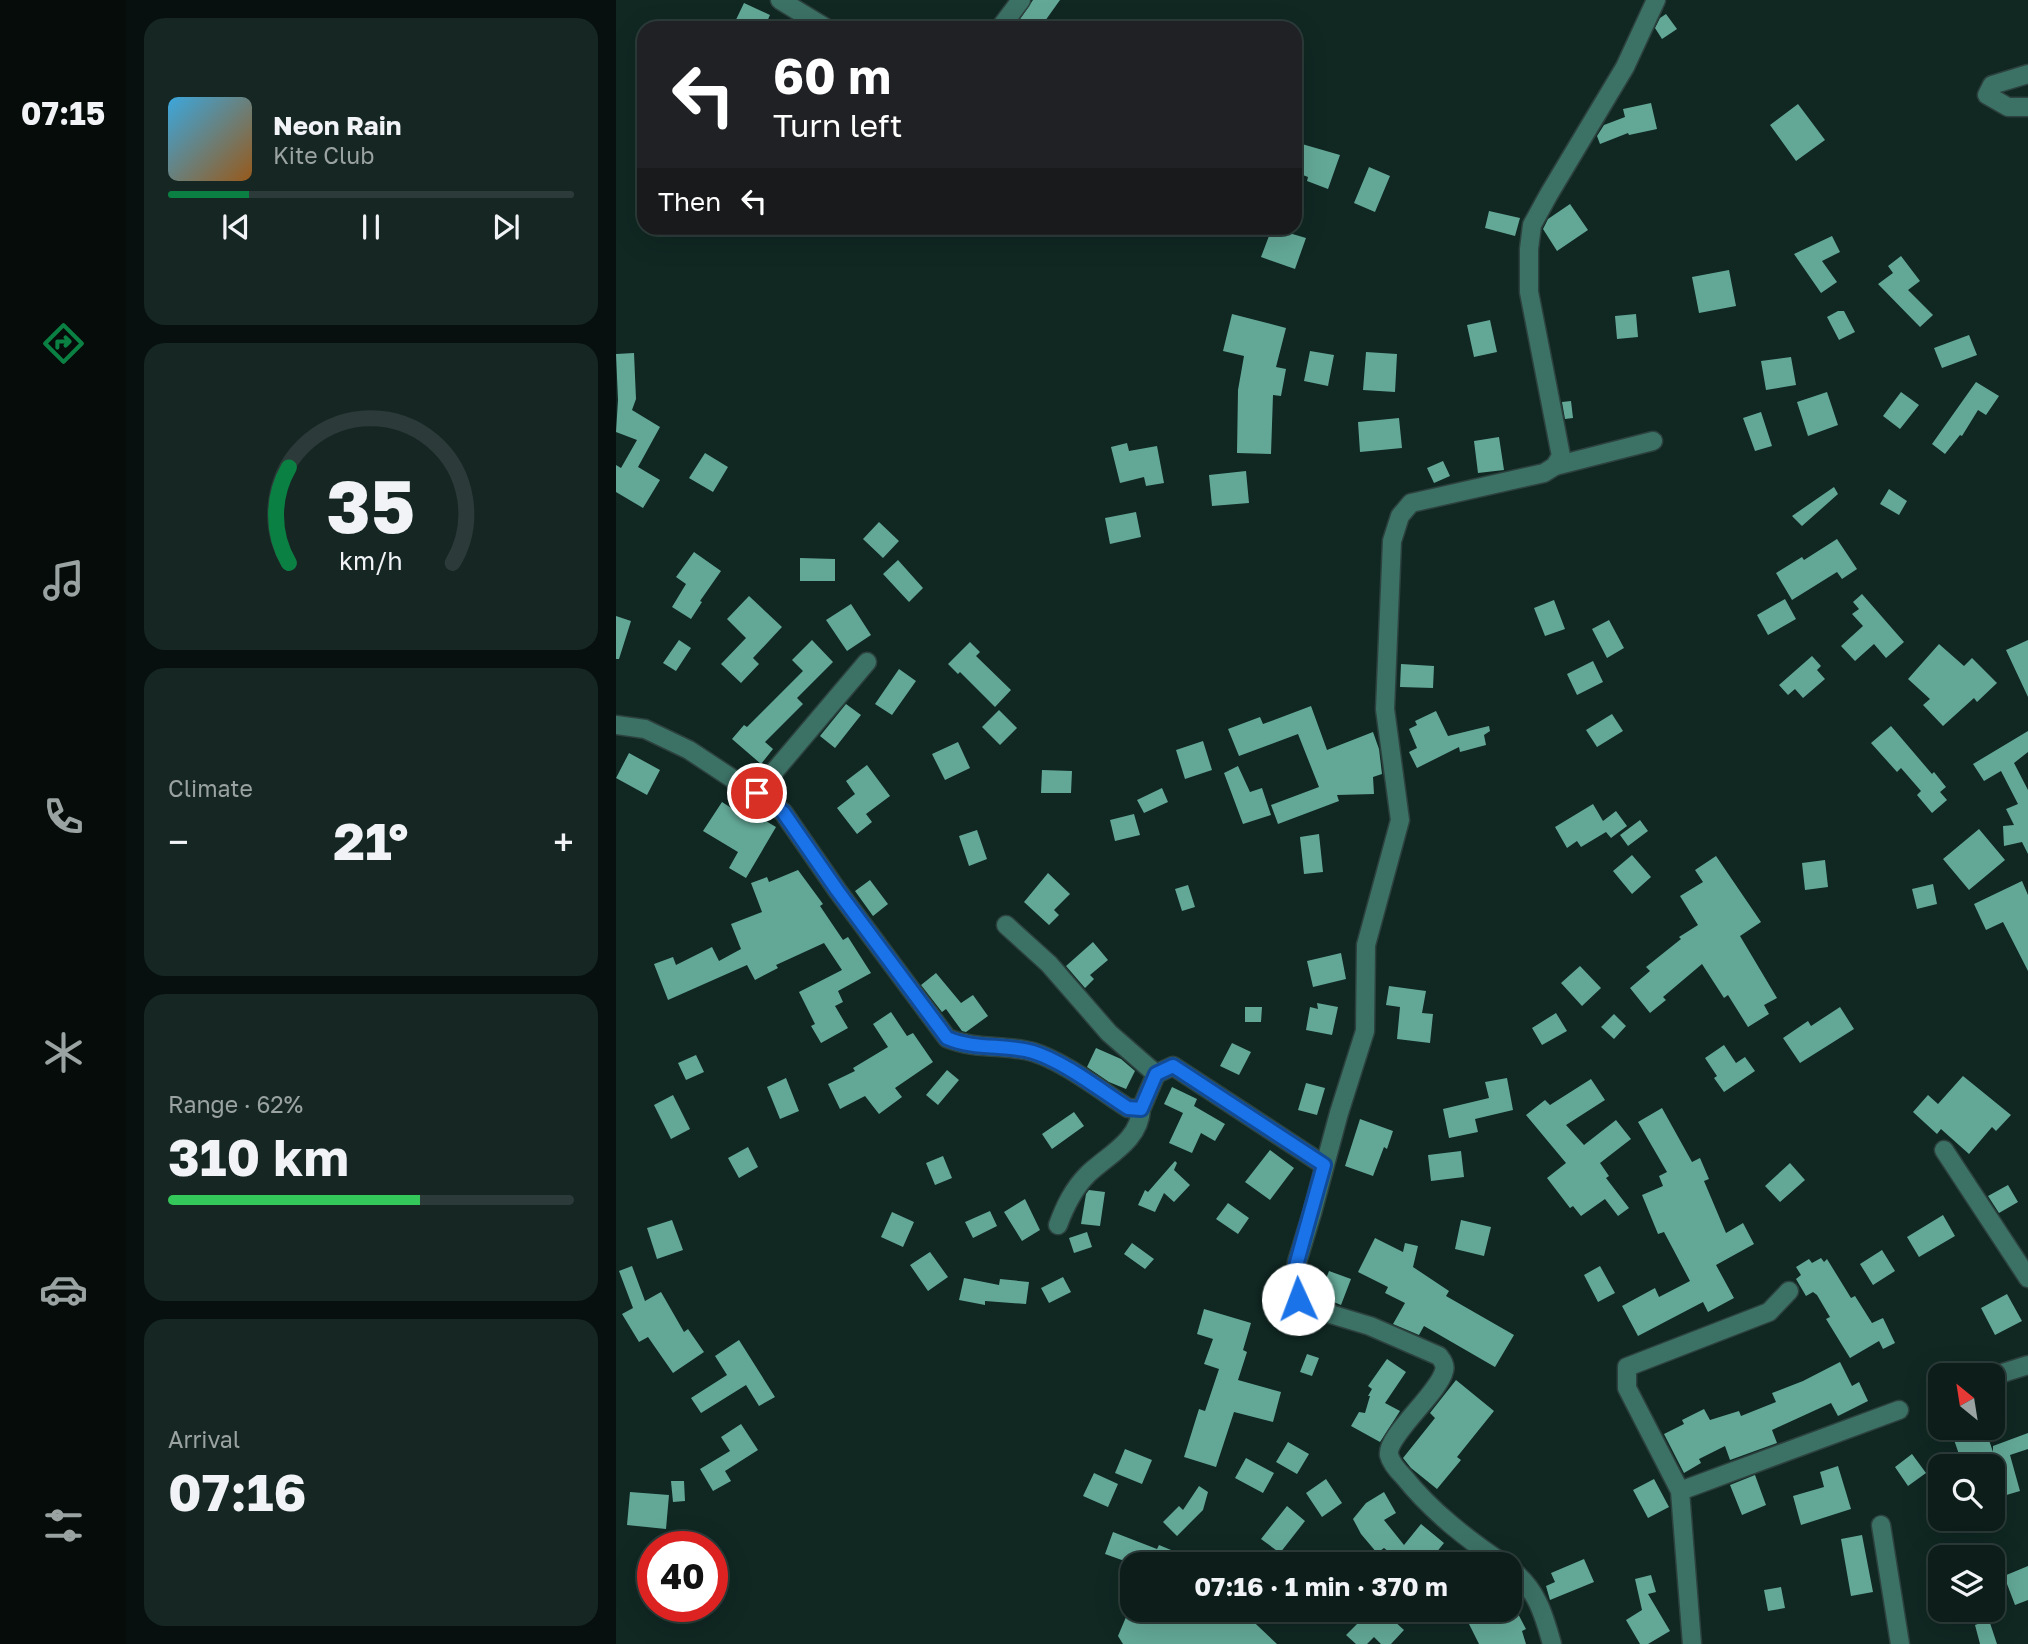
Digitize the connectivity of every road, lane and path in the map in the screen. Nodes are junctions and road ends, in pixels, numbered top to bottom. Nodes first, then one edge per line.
1 (1021, 0) edge
2 (1657, 0) edge
3 (786, 1) edge
4 (816, 21) edge
5 (1005, 21) edge
6 (2028, 75) edge
7 (2028, 107) edge
8 (1653, 441) dead end
9 (1555, 466) junction
10 (867, 662) dead end
11 (616, 725) edge
12 (757, 793) junction
13 (1006, 925) dead end
14 (1156, 1074) junction
15 (1141, 1109) junction
16 (1944, 1150) dead end
17 (1324, 1165) junction
18 (1058, 1225) dead end
19 (2028, 1278) edge
20 (1788, 1291) dead end
21 (2028, 1365) edge
22 (2006, 1372) edge
23 (1899, 1410) dead end
24 (1680, 1491) junction
25 (1881, 1525) dead end
26 (1486, 1552) edge
27 (1522, 1578) edge
28 (1552, 1644) edge
29 (1692, 1644) edge
30 (1900, 1644) edge

1 - 5 street
2 - 9 street
3 - 4 street
6 - 7 street
8 - 9 street
9 - 17 street
10 - 12 street
11 - 12 street
12 - 15 street
13 - 14 street
14 - 15 street
14 - 17 street
15 - 18 street
16 - 19 street
17 - 26 street
20 - 24 street
21 - 22 street
23 - 24 street
24 - 29 street
25 - 30 street
27 - 28 street

